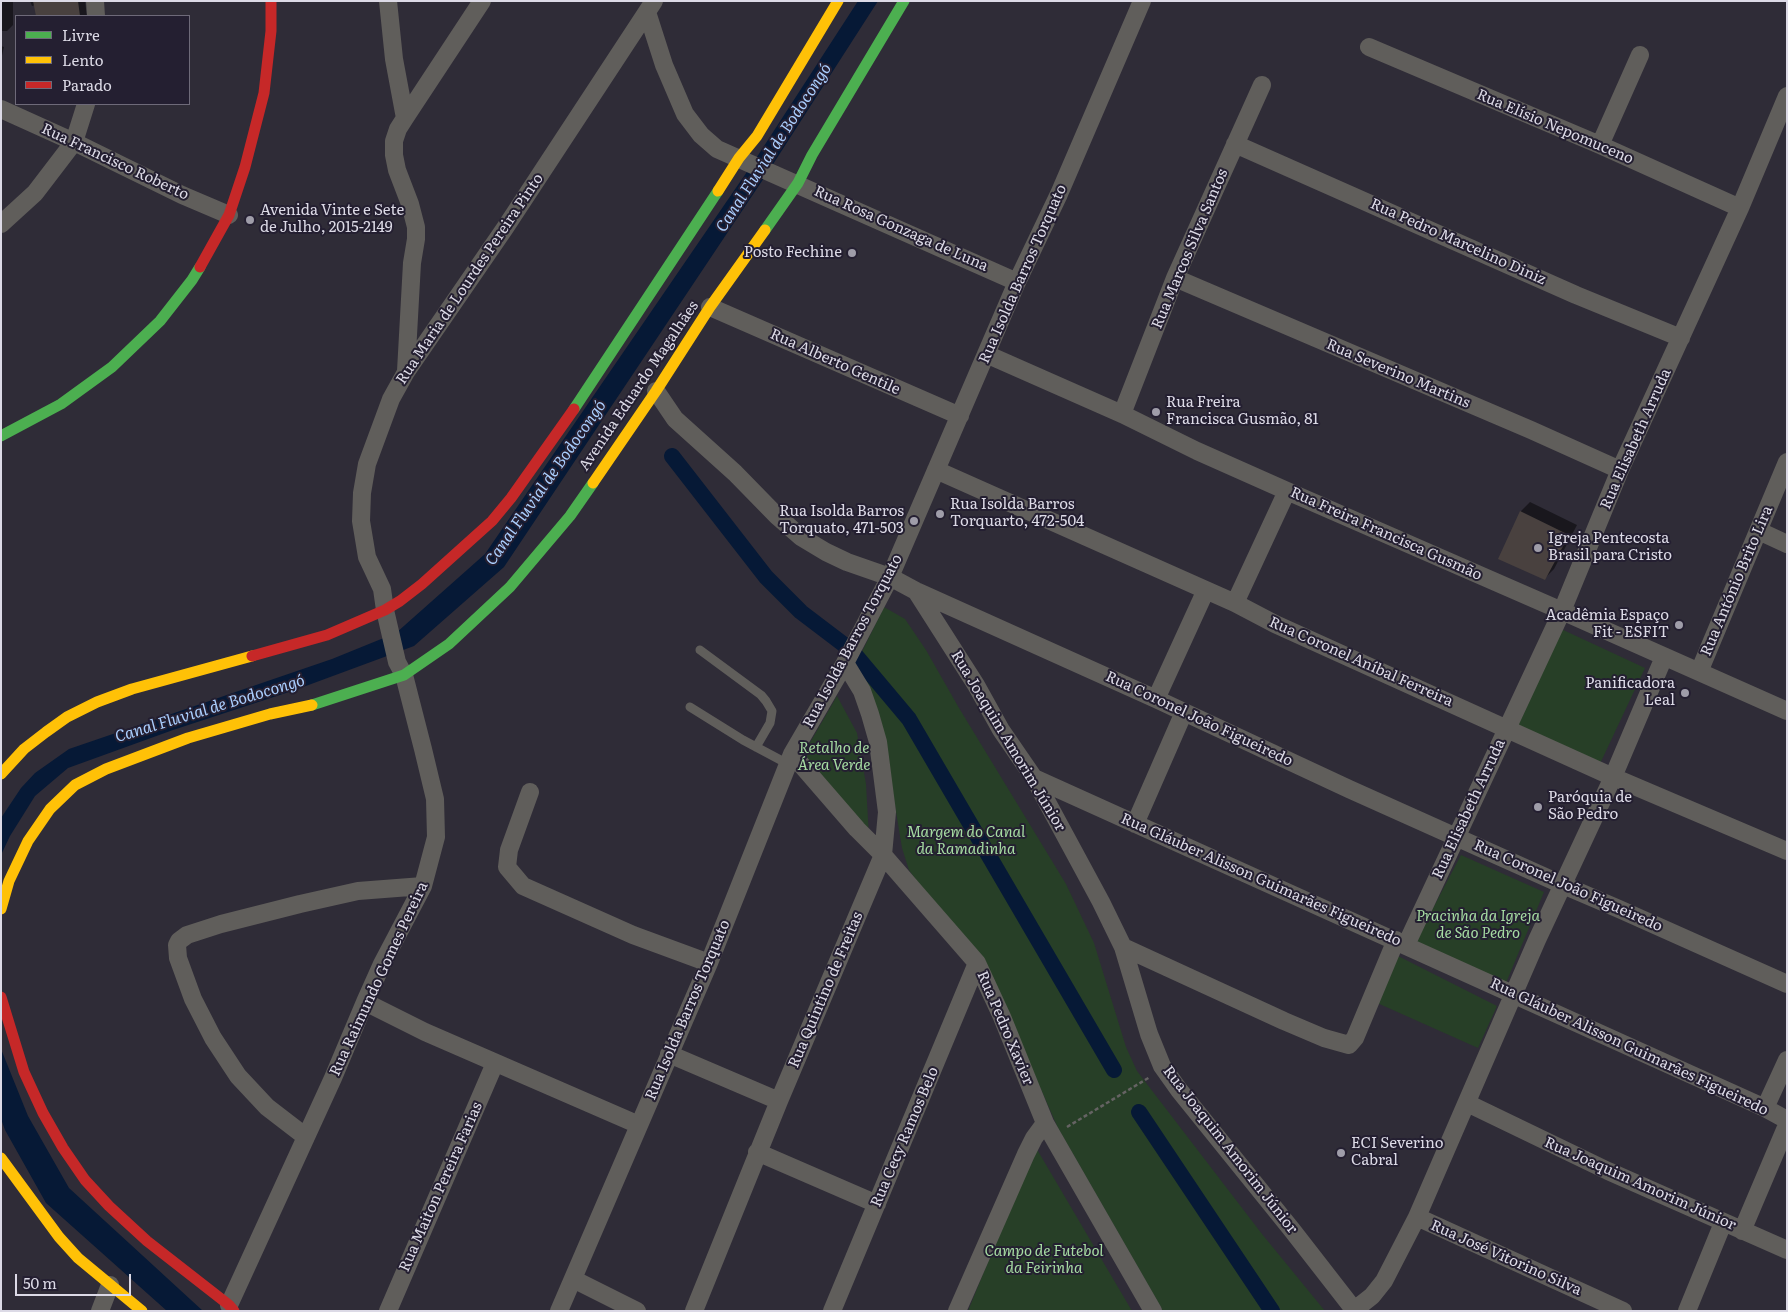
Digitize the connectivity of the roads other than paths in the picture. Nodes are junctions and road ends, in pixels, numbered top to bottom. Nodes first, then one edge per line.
1 (95, 1) edge
2 (270, 1) edge
3 (388, 1) edge
4 (482, 1) edge
5 (838, 1) edge
6 (904, 1) edge
7 (1142, 1) edge
8 (651, 7) edge
9 (96, 15) edge
10 (1368, 47) dead end
11 (1640, 55) dead end
12 (1262, 85) dead end
13 (1787, 96) edge
14 (86, 105) edge
15 (1, 109) edge
16 (405, 118) junction
17 (74, 142) junction
18 (1235, 144) junction
19 (1600, 145) junction
20 (744, 160) junction
21 (791, 181) junction
22 (1740, 208) junction
23 (229, 215) junction
24 (1, 224) edge
25 (1175, 278) junction
26 (1018, 282) junction
27 (710, 307) junction
28 (1681, 338) junction
29 (986, 354) junction
30 (406, 372) junction
31 (656, 391) junction
32 (1122, 414) junction
33 (960, 416) junction
34 (1, 436) edge
35 (1787, 462) edge
36 (936, 470) junction
37 (1620, 470) junction
38 (1287, 491) junction
39 (1759, 531) junction
40 (1787, 544) edge
41 (890, 577) junction
42 (916, 591) junction
43 (1205, 592) junction
44 (1234, 604) junction
45 (385, 610) junction
46 (1562, 611) junction
47 (700, 650) dead end
48 (1664, 657) junction
49 (845, 663) junction
50 (400, 668) junction
51 (1699, 672) junction
52 (1156, 699) junction
53 (690, 707) dead end
54 (1787, 711) edge
55 (1184, 712) junction
56 (1507, 727) junction
57 (756, 747) junction
58 (790, 759) junction
59 (1, 774) edge
60 (1613, 777) junction
61 (1034, 778) junction
62 (530, 792) dead end
63 (1135, 824) junction
64 (1456, 836) junction
65 (1787, 852) edge
66 (883, 855) junction
67 (1563, 885) junction
68 (423, 886) junction
69 (1, 909) edge
70 (1401, 943) junction
71 (1123, 947) junction
72 (709, 963) junction
73 (978, 964) junction
74 (1787, 984) edge
75 (1514, 995) junction
76 (1, 997) edge
77 (365, 1002) junction
78 (669, 1054) junction
79 (1787, 1060) edge
80 (496, 1063) junction
81 (779, 1101) junction
82 (1467, 1104) junction
83 (1765, 1108) junction
84 (1787, 1120) edge
85 (639, 1125) junction
86 (1787, 1126) edge
87 (1049, 1129) junction
88 (306, 1137) junction
89 (757, 1152) junction
90 (1, 1158) edge
91 (877, 1204) junction
92 (1418, 1218) junction
93 (1723, 1223) junction
94 (1742, 1231) junction
95 (1787, 1250) edge
96 (573, 1279) junction
97 (110, 1285) junction
98 (232, 1308) edge
99 (1354, 1310) edge
100 (100, 1311) edge
101 (142, 1311) edge
102 (388, 1311) edge
103 (559, 1311) edge
104 (637, 1311) edge
105 (694, 1311) edge
106 (832, 1311) edge
107 (957, 1311) edge
108 (1153, 1311) edge
109 (1623, 1311) edge
110 (1687, 1311) edge

1 - 9 street
2 - 23 main road
3 - 16 street
4 - 16 street
5 - 20 main road
6 - 21 main road, Avenida Eduardo Magalhães
7 - 26 street, Rua Isolda Barros Torquato
8 - 20 street, Rua Rosa Gonzaga de Luna
8 - 30 street, Rua Maria de Lourdes Pereira Pinto
10 - 19 street, Rua Elísio Nepomuceno
11 - 19 street
12 - 18 street, Rua Marcos Silva Santos
13 - 22 street, Rua Elisabeth Arruda
14 - 17 street
15 - 17 street, Rua Francisco Roberto
16 - 30 street
17 - 23 street, Rua Francisco Roberto
17 - 24 street
18 - 25 street, Rua Marcos Silva Santos
18 - 28 street, Rua Pedro Marcelino Diniz
19 - 22 street, Rua Elísio Nepomuceno
20 - 21 street, Rua Rosa Gonzaga de Luna
20 - 45 main road
21 - 26 street, Rua Rosa Gonzaga de Luna
21 - 27 main road, Avenida Eduardo Magalhães
22 - 28 street, Rua Elisabeth Arruda
23 - 34 main road
25 - 32 street, Rua Marcos Silva Santos
25 - 37 street, Rua Severino Martins
26 - 29 street, Rua Isolda Barros Torquato
27 - 31 main road, Avenida Eduardo Magalhães
27 - 33 street, Rua Alberto Gentile
28 - 37 street, Rua Elisabeth Arruda
29 - 32 street, Rua Freira Francisca Gusmão
29 - 33 street, Rua Isolda Barros Torquato
30 - 45 street, Rua Maria de Lourdes Pereira Pinto
31 - 41 street, Rua Coronel João Figueiredo
31 - 50 main road, Avenida Eduardo Magalhães
32 - 38 street, Rua Freira Francisca Gusmão
33 - 36 street, Rua Isolda Barros Torquato
35 - 39 street, Rua António Brito Lira
36 - 41 street, Rua Isolda Barros Torquato
36 - 43 street, Rua Coronel Aníbal Ferreira
37 - 46 street, Rua Elisabeth Arruda
38 - 44 street
38 - 46 street, Rua Freira Francisca Gusmão
39 - 40 street
39 - 51 street, Rua António Brito Lira
41 - 42 street, Rua Coronel João Figueiredo
41 - 49 street, Rua Isolda Barros Torquato
42 - 52 street, Rua Coronel João Figueiredo
42 - 61 street, Rua Joaquim Amorim Júnior
43 - 44 street, Rua Coronel Aníbal Ferreira
43 - 52 street
44 - 56 street, Rua Coronel Aníbal Ferreira
45 - 50 street, Rua Raimundo Gomes Pereira
45 - 59 main road
46 - 48 street, Rua Freira Francisca Gusmão
46 - 56 street, Rua Elisabeth Arruda
47 - 57 lane
48 - 51 street, Rua Freira Francisca Gusmão
48 - 60 street
49 - 58 street, Rua Isolda Barros Torquato
49 - 66 street, Rua Quintino de Freitas
50 - 68 street, Rua Raimundo Gomes Pereira
50 - 69 main road, Avenida Eduardo Magalhães
51 - 54 street, Rua Freira Francisca Gusmão
52 - 55 street, Rua Coronel João Figueiredo
53 - 57 lane
55 - 63 street
55 - 64 street, Rua Coronel João Figueiredo
56 - 60 street, Rua Coronel Aníbal Ferreira
56 - 64 street, Rua Elisabeth Arruda
57 - 58 lane
58 - 66 street, Rua Pedro Xavier
58 - 72 street, Rua Isolda Barros Torquato
60 - 65 street, Rua Coronel Aníbal Ferreira
60 - 67 street
61 - 63 street, Rua Gláuber Alisson Guimarães Figueiredo
61 - 71 street, Rua Joaquim Amorim Júnior
62 - 72 street
63 - 70 street, Rua Gláuber Alisson Guimarães Figueiredo
64 - 67 street, Rua Coronel João Figueiredo
64 - 70 street, Rua Elisabeth Arruda
66 - 73 street, Rua Pedro Xavier
66 - 81 street, Rua Quintino de Freitas
67 - 74 street, Rua Coronel João Figueiredo
67 - 75 street
68 - 77 street, Rua Raimundo Gomes Pereira
68 - 88 street
70 - 71 street, Rua Elisabeth Arruda
70 - 75 street, Rua Gláuber Alisson Guimarães Figueiredo
71 - 99 street, Rua Joaquim Amorim Júnior
72 - 78 street, Rua Isolda Barros Torquato
73 - 87 street, Rua Pedro Xavier
73 - 91 street, Rua Cecy Ramos Belo
75 - 82 street
75 - 83 street, Rua Gláuber Alisson Guimarães Figueiredo
76 - 98 main road
77 - 80 street
77 - 88 street, Rua Raimundo Gomes Pereira
78 - 81 street
78 - 85 street, Rua Isolda Barros Torquato
79 - 83 street
80 - 85 street
80 - 102 street, Rua Maiton Pereira Farias
81 - 89 street, Rua Quintino de Freitas
82 - 92 street
82 - 93 street, Rua Joaquim Amorim Júnior
83 - 84 street, Rua Gláuber Alisson Guimarães Figueiredo
85 - 96 street, Rua Isolda Barros Torquato
86 - 94 street
87 - 107 street
87 - 108 street, Rua Pedro Xavier
88 - 98 street, Rua Raimundo Gomes Pereira
89 - 91 street
89 - 105 street, Rua Quintino de Freitas
90 - 97 main road
91 - 106 street, Rua Cecy Ramos Belo
92 - 99 street
92 - 109 street, Rua José Vitorino Silva
93 - 94 street, Rua Joaquim Amorim Júnior
93 - 110 street
94 - 95 street, Rua Joaquim Amorim Júnior
96 - 103 street, Rua Isolda Barros Torquato
96 - 104 street
97 - 100 street
97 - 101 main road

